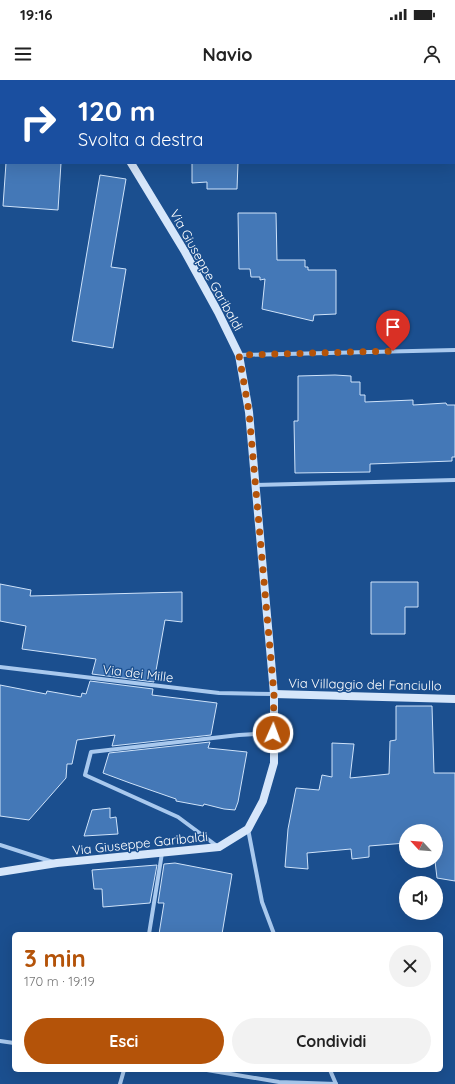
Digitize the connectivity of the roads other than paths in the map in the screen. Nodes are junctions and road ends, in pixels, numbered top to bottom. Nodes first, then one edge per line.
1 (132, 164) edge
2 (455, 350) edge
3 (239, 355) junction
4 (455, 480) edge
5 (255, 485) junction
6 (0, 667) edge
7 (274, 694) junction
8 (455, 698) edge
9 (273, 733) junction
10 (248, 830) junction
11 (0, 846) edge
12 (219, 847) junction
13 (162, 853) junction
14 (57, 863) junction
15 (0, 872) edge
16 (149, 932) edge
17 (273, 932) edge
18 (0, 1041) edge
19 (12, 1043) edge
20 (123, 1072) edge
21 (219, 1072) edge
22 (331, 1072) edge
23 (120, 1084) edge
24 (336, 1084) edge

1 - 3 main road, Via Giuseppe Garibaldi
2 - 3 street
3 - 5 main road, Via Giuseppe Garibaldi
4 - 5 street
5 - 7 main road, Via Giuseppe Garibaldi
6 - 7 street, Via dei Mille
7 - 8 main road, Via Villaggio del Fanciullo
7 - 9 main road, Via Giuseppe Garibaldi
9 - 10 main road, Via Giuseppe Garibaldi
9 - 12 street
10 - 12 main road, Via Giuseppe Garibaldi
10 - 17 street
11 - 14 street
12 - 13 main road, Via Giuseppe Garibaldi
13 - 14 main road, Via Giuseppe Garibaldi
13 - 16 street
14 - 15 main road, Via Giuseppe Garibaldi
18 - 19 street
20 - 23 street
21 - 24 street
22 - 24 street

